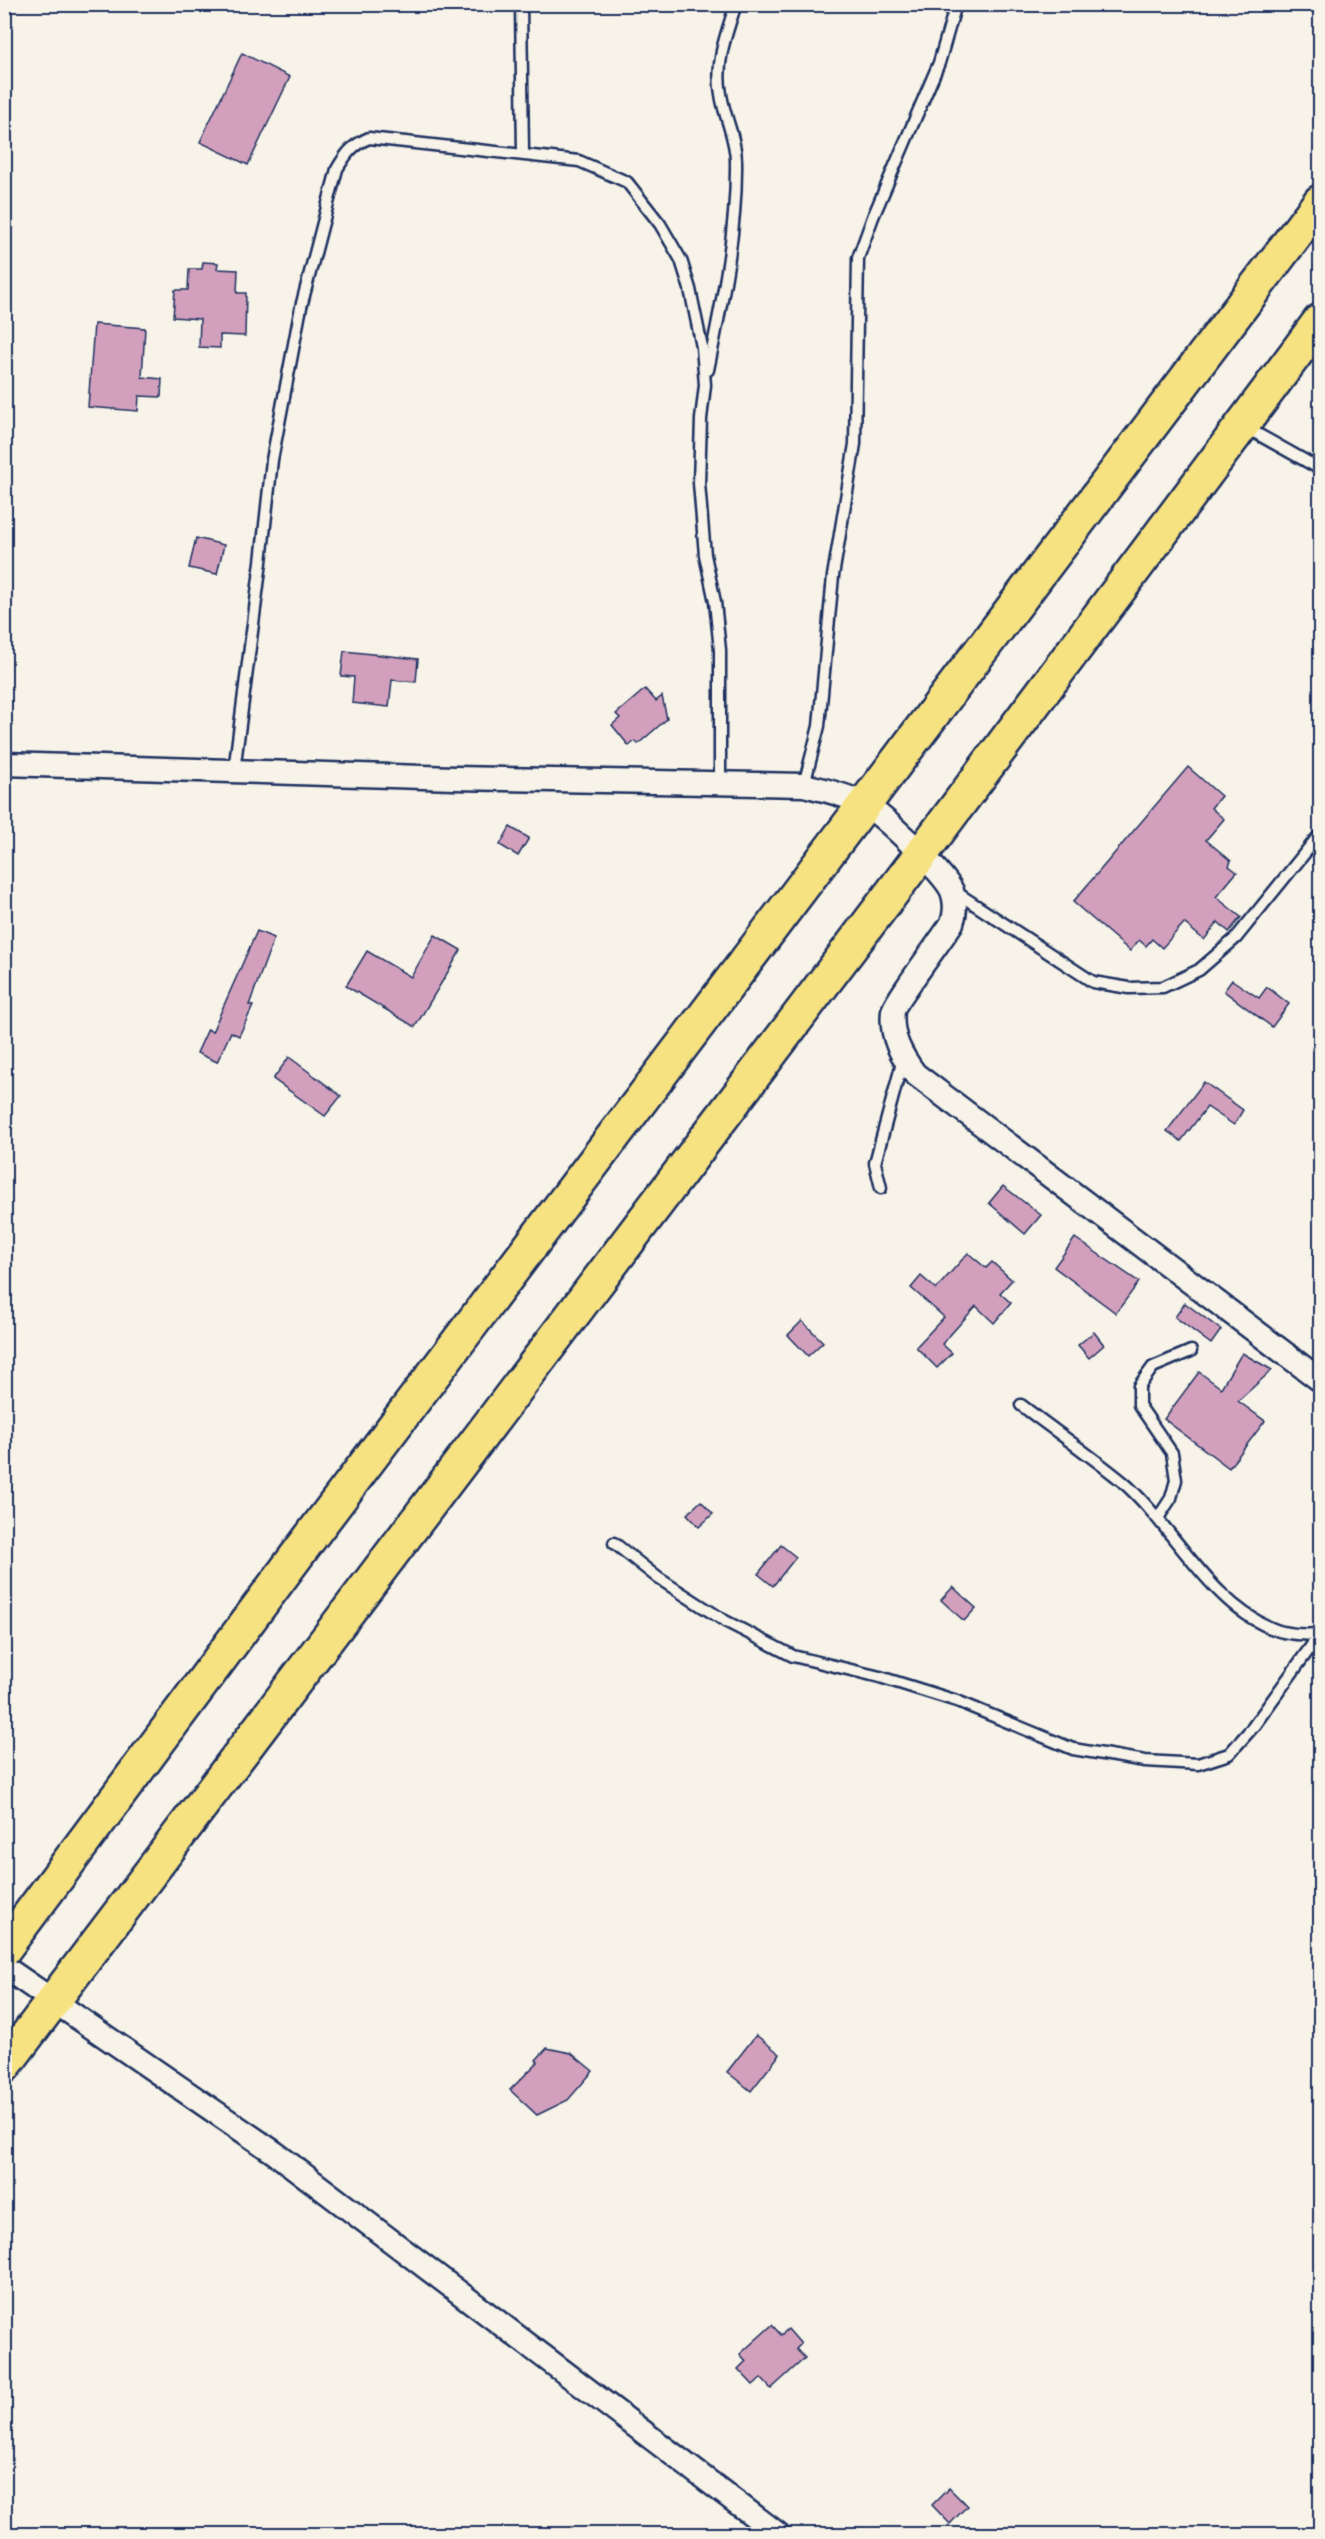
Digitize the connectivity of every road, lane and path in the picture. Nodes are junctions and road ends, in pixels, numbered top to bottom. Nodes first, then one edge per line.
1 (521, 4) edge
2 (736, 4) edge
3 (956, 4) edge
4 (523, 153) junction
5 (1320, 202) edge
6 (1320, 321) edge
7 (705, 386) junction
8 (1242, 426) junction
9 (1320, 469) edge
10 (4, 764) edge
11 (234, 771) junction
12 (720, 783) junction
13 (804, 785) junction
14 (864, 804) junction
15 (1317, 838) dead end
16 (921, 853) junction
17 (951, 889) junction
18 (904, 1059) junction
19 (881, 1188) dead end
20 (1191, 1351) dead end
21 (1320, 1380) edge
22 (1021, 1405) dead end
23 (1158, 1518) junction
24 (614, 1543) dead end
25 (1320, 1634) edge
26 (4, 1949) edge
27 (4, 1966) edge
28 (54, 2001) junction
29 (4, 2066) edge
30 (778, 2535) edge

1 - 4 lane
2 - 7 lane
3 - 13 lane
4 - 7 lane
4 - 11 lane
5 - 14 main road
6 - 8 main road
7 - 12 lane
8 - 9 lane
8 - 16 main road
10 - 11 street
11 - 12 street
12 - 13 street
13 - 14 street
14 - 16 street
14 - 26 main road
15 - 17 lane
16 - 17 street
16 - 28 main road
17 - 18 street
18 - 19 lane
18 - 21 street
20 - 23 lane
22 - 23 lane
23 - 25 lane
24 - 25 lane
27 - 28 street
28 - 29 main road
28 - 30 street

